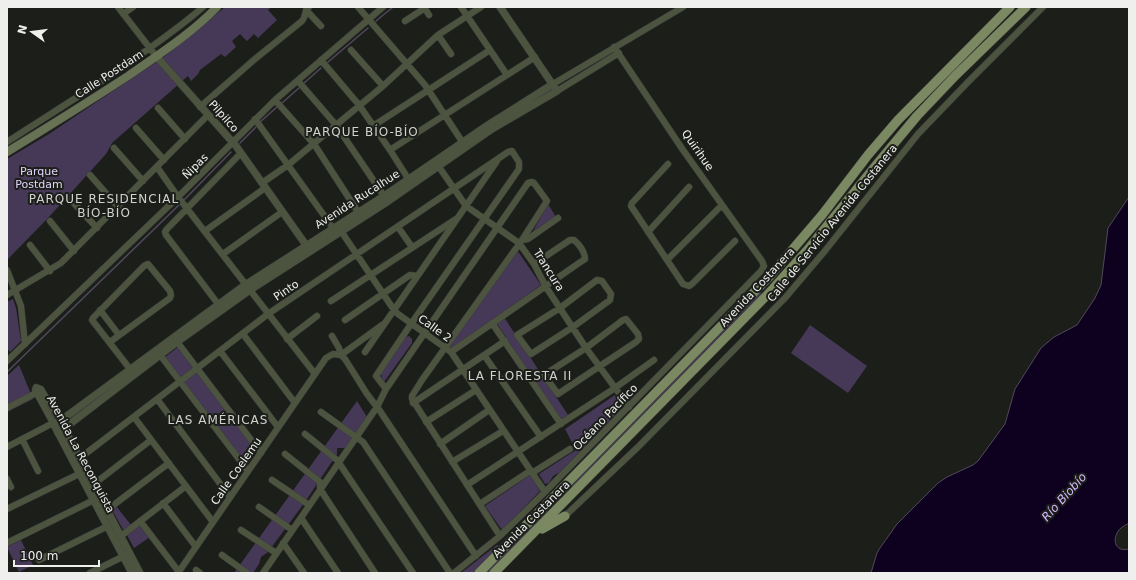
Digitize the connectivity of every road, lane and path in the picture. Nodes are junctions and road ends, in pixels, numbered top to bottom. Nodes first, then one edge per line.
1 (118, 7) edge
2 (133, 7) edge
3 (203, 7) edge
4 (217, 7) edge
5 (358, 7) edge
6 (383, 7) edge
7 (461, 7) edge
8 (481, 7) edge
9 (500, 7) edge
10 (683, 7) edge
11 (1009, 7) edge
12 (1026, 7) edge
13 (1043, 7) edge
14 (307, 8) edge
15 (424, 8) edge
16 (123, 14) junction
17 (429, 15) dead end
18 (467, 16) junction
19 (369, 20) junction
20 (406, 21) dead end
21 (321, 26) dead end
22 (438, 35) junction
23 (614, 46) junction
24 (149, 48) junction
25 (351, 50) dead end
26 (490, 50) junction
27 (619, 53) junction
28 (451, 54) dead end
29 (156, 56) junction
30 (535, 57) junction
31 (321, 60) junction
32 (407, 64) junction
33 (507, 75) junction
34 (298, 81) junction
35 (553, 84) junction
36 (383, 86) junction
37 (428, 90) junction
38 (557, 91) junction
39 (275, 100) junction
40 (359, 105) junction
41 (200, 107) junction
42 (158, 108) dead end
43 (445, 114) junction
44 (208, 116) junction
45 (255, 119) junction
46 (336, 125) junction
47 (374, 126) junction
48 (136, 128) dead end
49 (185, 139) junction
50 (7, 142) edge
51 (233, 142) junction
52 (463, 143) junction
53 (314, 144) junction
54 (114, 148) dead end
55 (390, 150) junction
56 (7, 152) edge
57 (241, 152) junction
58 (499, 158) junction
59 (164, 160) junction
60 (437, 164) junction
61 (668, 164) dead end
62 (288, 165) junction
63 (156, 168) junction
64 (90, 175) dead end
65 (408, 180) junction
66 (143, 181) junction
67 (263, 185) junction
68 (689, 187) dead end
69 (454, 189) junction
70 (384, 196) junction
71 (69, 198) dead end
72 (179, 198) junction
73 (722, 205) junction
74 (466, 206) junction
75 (118, 207) junction
76 (185, 207) junction
77 (282, 212) junction
78 (358, 212) junction
79 (458, 217) junction
80 (558, 218) dead end
81 (484, 220) junction
82 (50, 221) dead end
83 (398, 227) junction
84 (97, 228) junction
85 (333, 228) junction
86 (497, 228) junction
87 (205, 231) junction
88 (341, 231) junction
89 (648, 232) junction
90 (735, 241) dead end
91 (521, 242) junction
92 (30, 245) dead end
93 (306, 245) junction
94 (412, 248) junction
95 (74, 251) junction
96 (223, 254) junction
97 (357, 254) junction
98 (667, 260) junction
99 (534, 264) junction
100 (764, 266) joint
101 (7, 270) edge
102 (50, 271) junction
103 (371, 275) junction
104 (417, 276) junction
105 (248, 287) junction
106 (546, 287) junction
107 (15, 291) junction
108 (7, 295) edge
109 (384, 295) junction
110 (331, 301) dead end
111 (218, 304) junction
112 (560, 308) junction
113 (100, 310) junction
114 (394, 310) junction
115 (268, 314) junction
116 (318, 316) dead end
117 (345, 320) dead end
118 (492, 323) junction
119 (385, 324) junction
120 (411, 324) junction
121 (573, 327) junction
122 (425, 333) junction
123 (243, 334) junction
124 (119, 335) junction
125 (332, 336) dead end
126 (287, 339) junction
127 (175, 340) junction
128 (505, 341) junction
129 (110, 342) junction
130 (25, 344) junction
131 (445, 348) junction
132 (586, 348) junction
133 (220, 351) junction
134 (158, 352) junction
135 (365, 352) dead end
136 (451, 352) junction
137 (341, 355) junction
138 (484, 355) junction
139 (7, 360) edge
140 (654, 360) dead end
141 (601, 367) junction
142 (130, 369) junction
143 (197, 369) junction
144 (462, 369) junction
145 (315, 374) junction
146 (180, 382) junction
147 (615, 388) junction
148 (386, 389) junction
149 (476, 390) junction
150 (157, 399) junction
151 (296, 403) junction
152 (413, 403) junction
153 (376, 407) junction
154 (629, 407) junction
155 (7, 408) edge
156 (490, 410) junction
157 (321, 412) dead end
158 (134, 417) junction
159 (56, 422) junction
160 (426, 422) junction
161 (561, 424) junction
162 (278, 427) junction
163 (503, 430) junction
164 (61, 431) junction
165 (305, 434) dead end
166 (356, 436) junction
167 (541, 437) junction
168 (22, 439) junction
169 (151, 440) junction
170 (440, 444) junction
171 (7, 447) edge
172 (570, 449) dead end
173 (518, 452) junction
174 (261, 453) junction
175 (284, 454) dead end
176 (80, 458) junction
177 (338, 462) junction
178 (452, 462) junction
179 (169, 463) junction
180 (38, 471) dead end
181 (248, 471) junction
182 (531, 472) junction
183 (80, 474) junction
184 (7, 479) edge
185 (272, 480) dead end
186 (94, 484) junction
187 (467, 485) junction
188 (186, 486) junction
189 (11, 487) dead end
190 (320, 489) junction
191 (545, 492) junction
192 (230, 497) junction
193 (94, 500) junction
194 (163, 503) junction
195 (480, 504) junction
196 (309, 505) junction
197 (259, 507) dead end
198 (7, 509) edge
199 (107, 510) junction
200 (565, 516) joint
201 (301, 518) junction
202 (140, 521) junction
203 (213, 522) junction
204 (108, 526) junction
205 (241, 530) dead end
206 (292, 530) junction
207 (532, 535) junction
208 (121, 536) junction
209 (500, 536) junction
210 (7, 543) edge
211 (283, 543) junction
212 (196, 547) junction
213 (276, 553) junction
214 (126, 555) junction
215 (222, 555) dead end
216 (476, 556) junction
217 (39, 560) dead end
218 (178, 572) edge
219 (266, 572) edge
220 (90, 573) edge
221 (132, 573) edge
222 (140, 573) edge
223 (247, 573) edge
224 (304, 573) edge
225 (338, 573) edge
226 (375, 573) edge
227 (413, 573) edge
228 (450, 573) edge
229 (454, 573) edge
230 (479, 573) edge
231 (494, 573) edge

1 - 16 street, Pilpilco
2 - 16 street
3 - 24 street, Calle Postdam
4 - 29 main road, Calle Postdam
5 - 19 street
6 - 19 street, Ñipas
7 - 18 street
8 - 18 street
9 - 30 street
10 - 23 street, Avenida Rucalhue
11 - 230 main road, Avenida Costanera
12 - 207 main road, Avenida Costanera
13 - 200 street, Calle de Servicio Avenida Costanera
14 - 21 street
14 - 41 street
15 - 17 street
15 - 20 street
16 - 24 street, Pilpilco
18 - 22 street
18 - 26 street
19 - 31 street, Ñipas
19 - 32 street
22 - 28 street
22 - 32 street
23 - 27 street, Quirihue
23 - 35 street, Avenida Rucalhue
24 - 29 street, Pilpilco
24 - 50 street, Calle Postdam
25 - 36 street
26 - 33 street
26 - 37 street
27 - 38 street, Avenida Rucalhue
27 - 73 street, Quirihue
29 - 41 street, Pilpilco
29 - 56 main road, Calle Postdam
30 - 33 street
30 - 35 street
31 - 34 street, Ñipas
31 - 40 street
32 - 36 street
32 - 37 street
33 - 43 street
34 - 39 street, Ñipas
34 - 46 street
35 - 38 street
35 - 52 street, Avenida Rucalhue
36 - 40 street
37 - 43 street
37 - 47 street
38 - 60 street, Avenida Rucalhue
39 - 45 street, Ñipas
39 - 53 street
40 - 46 street
40 - 47 street
41 - 44 street, Pilpilco
42 - 49 street
43 - 52 street
43 - 55 street
44 - 49 street
44 - 51 street, Pilpilco
45 - 51 street, Ñipas
45 - 62 street
46 - 53 street
46 - 70 street
47 - 55 street
48 - 59 street
49 - 59 street
51 - 57 street, Pilpilco
51 - 72 street, Ñipas
52 - 60 street, Avenida Rucalhue
53 - 62 street
53 - 78 street
54 - 66 street
55 - 65 street
57 - 67 street, Pilpilco
57 - 76 street
58 - 69 street, Pinto
58 - 74 street
58 - 81 street, Pinto
59 - 63 street
60 - 65 street, Avenida Rucalhue
60 - 69 street, Trancura
60 - 88 street, Avenida Rucalhue
61 - 89 street
62 - 67 street
62 - 85 street
63 - 66 street
63 - 72 street
64 - 75 street
65 - 70 street, Avenida Rucalhue
66 - 75 street
67 - 77 street, Pilpilco
67 - 87 street
68 - 89 street
69 - 74 street, Trancura
69 - 83 street, Pinto
70 - 78 street, Avenida Rucalhue
71 - 84 street
72 - 76 street
72 - 130 street, Ñipas
73 - 98 street
73 - 100 street, Quirihue
74 - 79 street
74 - 81 street, Trancura
75 - 84 street
76 - 87 street
76 - 111 street
77 - 93 street, Pilpilco
77 - 96 street
78 - 85 street, Avenida Rucalhue
79 - 94 street
79 - 104 street
80 - 91 street
81 - 86 street, Trancura
81 - 120 street
82 - 95 street
83 - 94 street
83 - 97 street, Pinto
84 - 95 street
85 - 88 street
85 - 93 street, Avenida Rucalhue
86 - 91 street, Trancura
86 - 91 street
86 - 122 street
87 - 96 street
88 - 97 street, Calle 2
88 - 105 street, Avenida Rucalhue
89 - 98 street
90 - 98 street
91 - 99 street, Trancura
91 - 131 street
92 - 102 street
93 - 105 street, Avenida Rucalhue
94 - 103 street
95 - 102 street
96 - 105 street
97 - 103 street, Calle 2
97 - 115 street, Pinto
99 - 106 street, Trancura
99 - 106 street
100 - 154 street, Océano Pacífico
101 - 107 street
102 - 107 street
103 - 109 street, Calle 2
103 - 110 street
104 - 109 street
104 - 114 street
105 - 111 street, Avenida Rucalhue
105 - 115 street
105 - 127 street, Avenida Rucalhue
106 - 112 street, Trancura
106 - 118 street
107 - 108 street
107 - 130 street
109 - 114 street, Calle 2
109 - 117 street
111 - 127 street, Avenida Rucalhue
112 - 121 street, Trancura
112 - 121 street
112 - 121 street
113 - 124 street
113 - 124 street
113 - 129 street
114 - 119 street
114 - 120 street, Calle 2
115 - 123 street, Pinto
115 - 126 street
116 - 126 street
118 - 128 street
118 - 136 street
119 - 135 street
119 - 137 street, Calle Coelemu
120 - 122 street, Calle 2
120 - 148 street
121 - 132 street, Trancura
122 - 131 street, Calle 2
122 - 148 street
123 - 133 street, Pinto
123 - 151 street
124 - 129 street
125 - 137 street
126 - 145 street
127 - 134 street, Avenida Rucalhue
127 - 143 street
128 - 138 street
128 - 161 street
129 - 142 street
130 - 139 street, Ñipas
131 - 136 street, Calle 2
131 - 152 street
132 - 141 street, Trancura
132 - 141 street
132 - 141 street
133 - 143 street, Pinto
133 - 162 street
134 - 142 street, Avenida Rucalhue
134 - 146 street
134 - 164 street, Avenida Rucalhue
136 - 144 street, Calle 2
137 - 145 street, Calle Coelemu
137 - 153 street
138 - 144 street
138 - 167 street
140 - 147 street
141 - 147 street, Trancura
142 - 159 street, Avenida Rucalhue
143 - 146 street, Pinto
143 - 174 street
144 - 149 street, Calle 2
144 - 152 street
145 - 151 street, Calle Coelemu
146 - 150 street, Pinto
146 - 181 street
147 - 154 street, Trancura
147 - 161 street
148 - 153 street
149 - 156 street, Calle 2
149 - 160 street
150 - 158 street, Pinto
150 - 192 street
151 - 162 street, Calle Coelemu
152 - 160 street
153 - 166 street
153 - 216 street
154 - 191 street, Océano Pacífico
155 - 159 street, Avenida La Reconquista
156 - 163 street, Calle 2
156 - 170 street
157 - 166 street
158 - 169 street
158 - 176 street, Pinto
159 - 164 street, Avenida La Reconquista
159 - 168 street
160 - 170 street
161 - 167 street
162 - 174 street, Calle Coelemu
163 - 173 street, Calle 2
163 - 178 street
164 - 176 street, Avenida La Reconquista
164 - 183 street, Avenida La Reconquista
165 - 177 street
166 - 177 street
166 - 228 street
167 - 173 street
168 - 171 street
168 - 180 street
169 - 179 street
169 - 186 street
170 - 178 street
172 - 182 street
173 - 182 street, Calle 2
173 - 187 street
174 - 181 street, Calle Coelemu
175 - 190 street
176 - 186 street, Avenida La Reconquista
177 - 190 street
177 - 227 street
178 - 187 street
179 - 188 street
179 - 199 street
181 - 192 street, Calle Coelemu
182 - 191 street, Calle 2
182 - 195 street
183 - 193 street, Avenida La Reconquista
183 - 198 street
184 - 189 street
185 - 196 street
186 - 199 street, Avenida La Reconquista
187 - 195 street
188 - 194 street
188 - 203 street
190 - 196 street
190 - 226 street
191 - 209 street, Océano Pacífico
192 - 203 street, Calle Coelemu
193 - 204 street, Avenida La Reconquista
193 - 210 street
194 - 202 street
194 - 212 street
195 - 209 street
196 - 201 street
197 - 206 street
199 - 208 street, Avenida La Reconquista
200 - 207 main road
201 - 206 street
201 - 225 street
202 - 208 street
202 - 218 street
203 - 212 street, Calle Coelemu
204 - 214 street, Avenida La Reconquista
204 - 217 street
205 - 213 street
206 - 211 street
207 - 231 main road, Avenida Costanera
208 - 214 street, Avenida La Reconquista
209 - 216 street, Océano Pacífico
211 - 213 street
211 - 224 street
212 - 218 street, Calle Coelemu
213 - 219 street
214 - 220 street
214 - 221 street, Avenida La Reconquista
214 - 222 street, Avenida La Reconquista
215 - 223 street
216 - 229 street, Océano Pacífico

